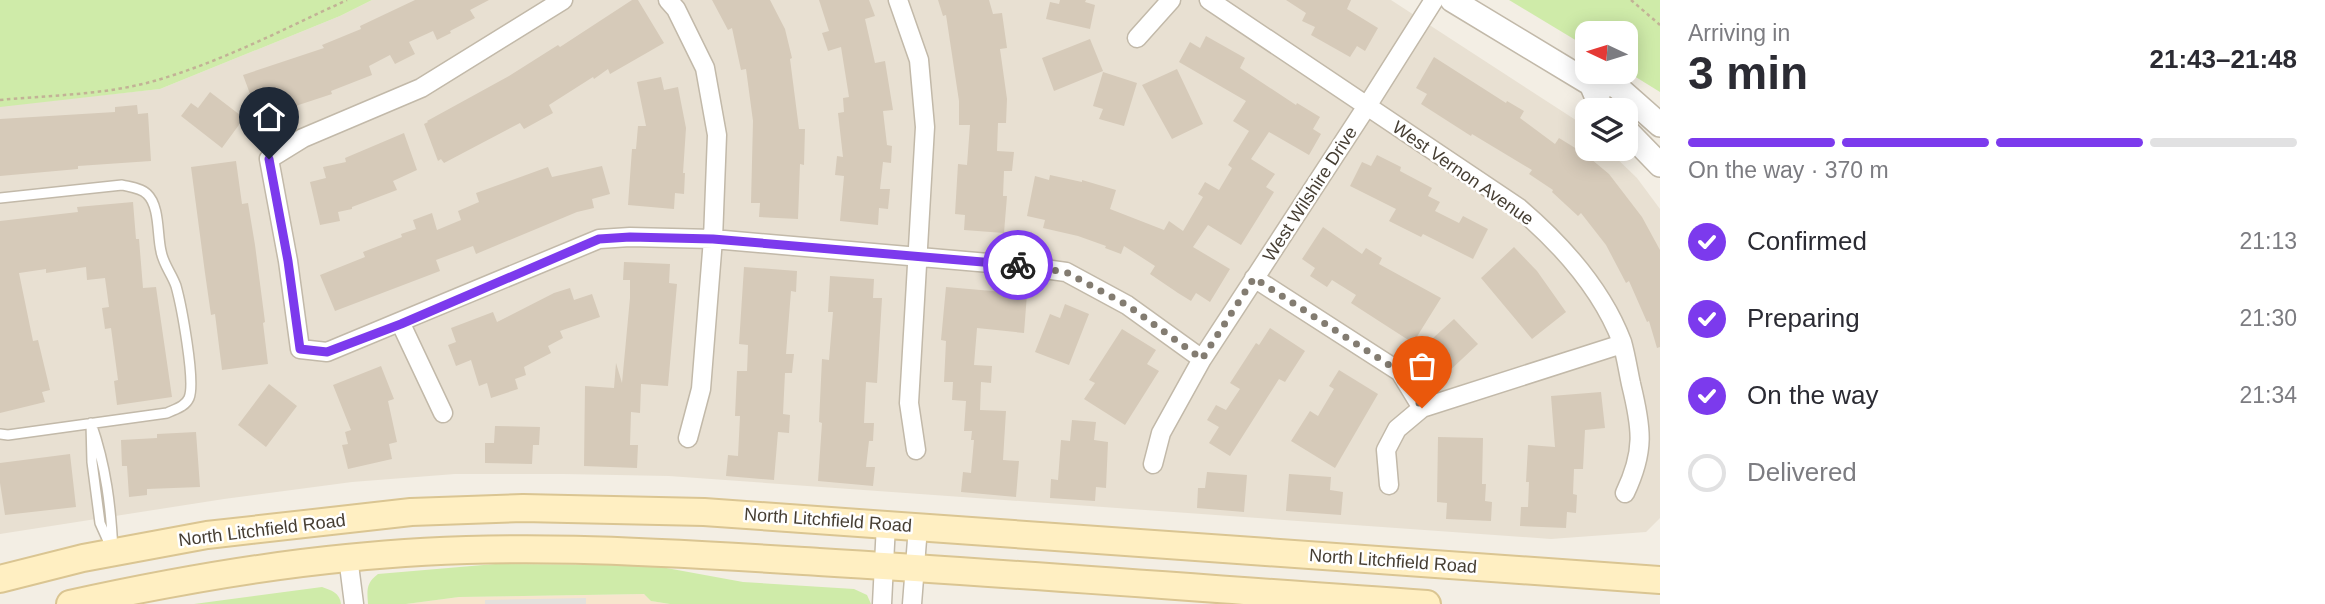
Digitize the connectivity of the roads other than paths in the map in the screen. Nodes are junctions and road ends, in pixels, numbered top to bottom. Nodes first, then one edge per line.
1 (563, 0) edge
2 (668, 0) edge
3 (898, 0) edge
4 (1171, 0) edge
5 (1209, 0) edge
6 (1434, 0) edge
7 (1452, 0) edge
8 (1137, 38) dead end
9 (1575, 74) edge
10 (1591, 84) joint
11 (1599, 98) edge
12 (1367, 106) junction
13 (1660, 125) edge
14 (1638, 142) edge
15 (1660, 164) edge
16 (0, 198) edge
17 (713, 239) junction
18 (919, 257) junction
19 (1254, 278) junction
20 (401, 324) junction
21 (1622, 344) junction
22 (1202, 359) junction
23 (1422, 408) junction
24 (443, 412) dead end
25 (91, 423) junction
26 (0, 434) edge
27 (688, 438) dead end
28 (916, 450) dead end
29 (1153, 464) dead end
30 (105, 473) junction
31 (94, 475) junction
32 (1389, 485) dead end
33 (1625, 493) dead end
34 (886, 524) junction
35 (918, 527) junction
36 (113, 552) junction
37 (348, 557) junction
38 (884, 566) junction
39 (915, 568) junction
40 (0, 579) edge
41 (1660, 580) edge
42 (70, 604) edge
43 (354, 604) edge
44 (882, 604) edge
45 (912, 604) edge
46 (1427, 604) edge

1 - 20 street
2 - 17 street
3 - 18 street
4 - 8 street
5 - 12 street, West Vernon Avenue
6 - 12 street, West Wilshire Drive
7 - 9 street
10 - 11 street
10 - 13 street
12 - 19 street, West Wilshire Drive
12 - 21 street, West Vernon Avenue
14 - 15 street
16 - 25 lane
17 - 18 street
17 - 20 street
17 - 27 street
18 - 22 street
18 - 28 street
19 - 22 street, West Wilshire Drive
19 - 23 street
20 - 24 street
21 - 23 street
21 - 33 street, West Vernon Avenue
22 - 29 street, West Wilshire Drive
23 - 32 street
25 - 26 lane
25 - 30 lane
25 - 31 lane
30 - 31 lane
30 - 36 lane
31 - 36 lane
34 - 35 main road, North Litchfield Road
34 - 36 main road, North Litchfield Road
34 - 38 street
35 - 39 street
35 - 41 main road, North Litchfield Road
36 - 40 main road, North Litchfield Road
37 - 38 main road
37 - 42 main road
37 - 43 street
38 - 39 main road
38 - 44 street
39 - 45 street
39 - 46 main road

